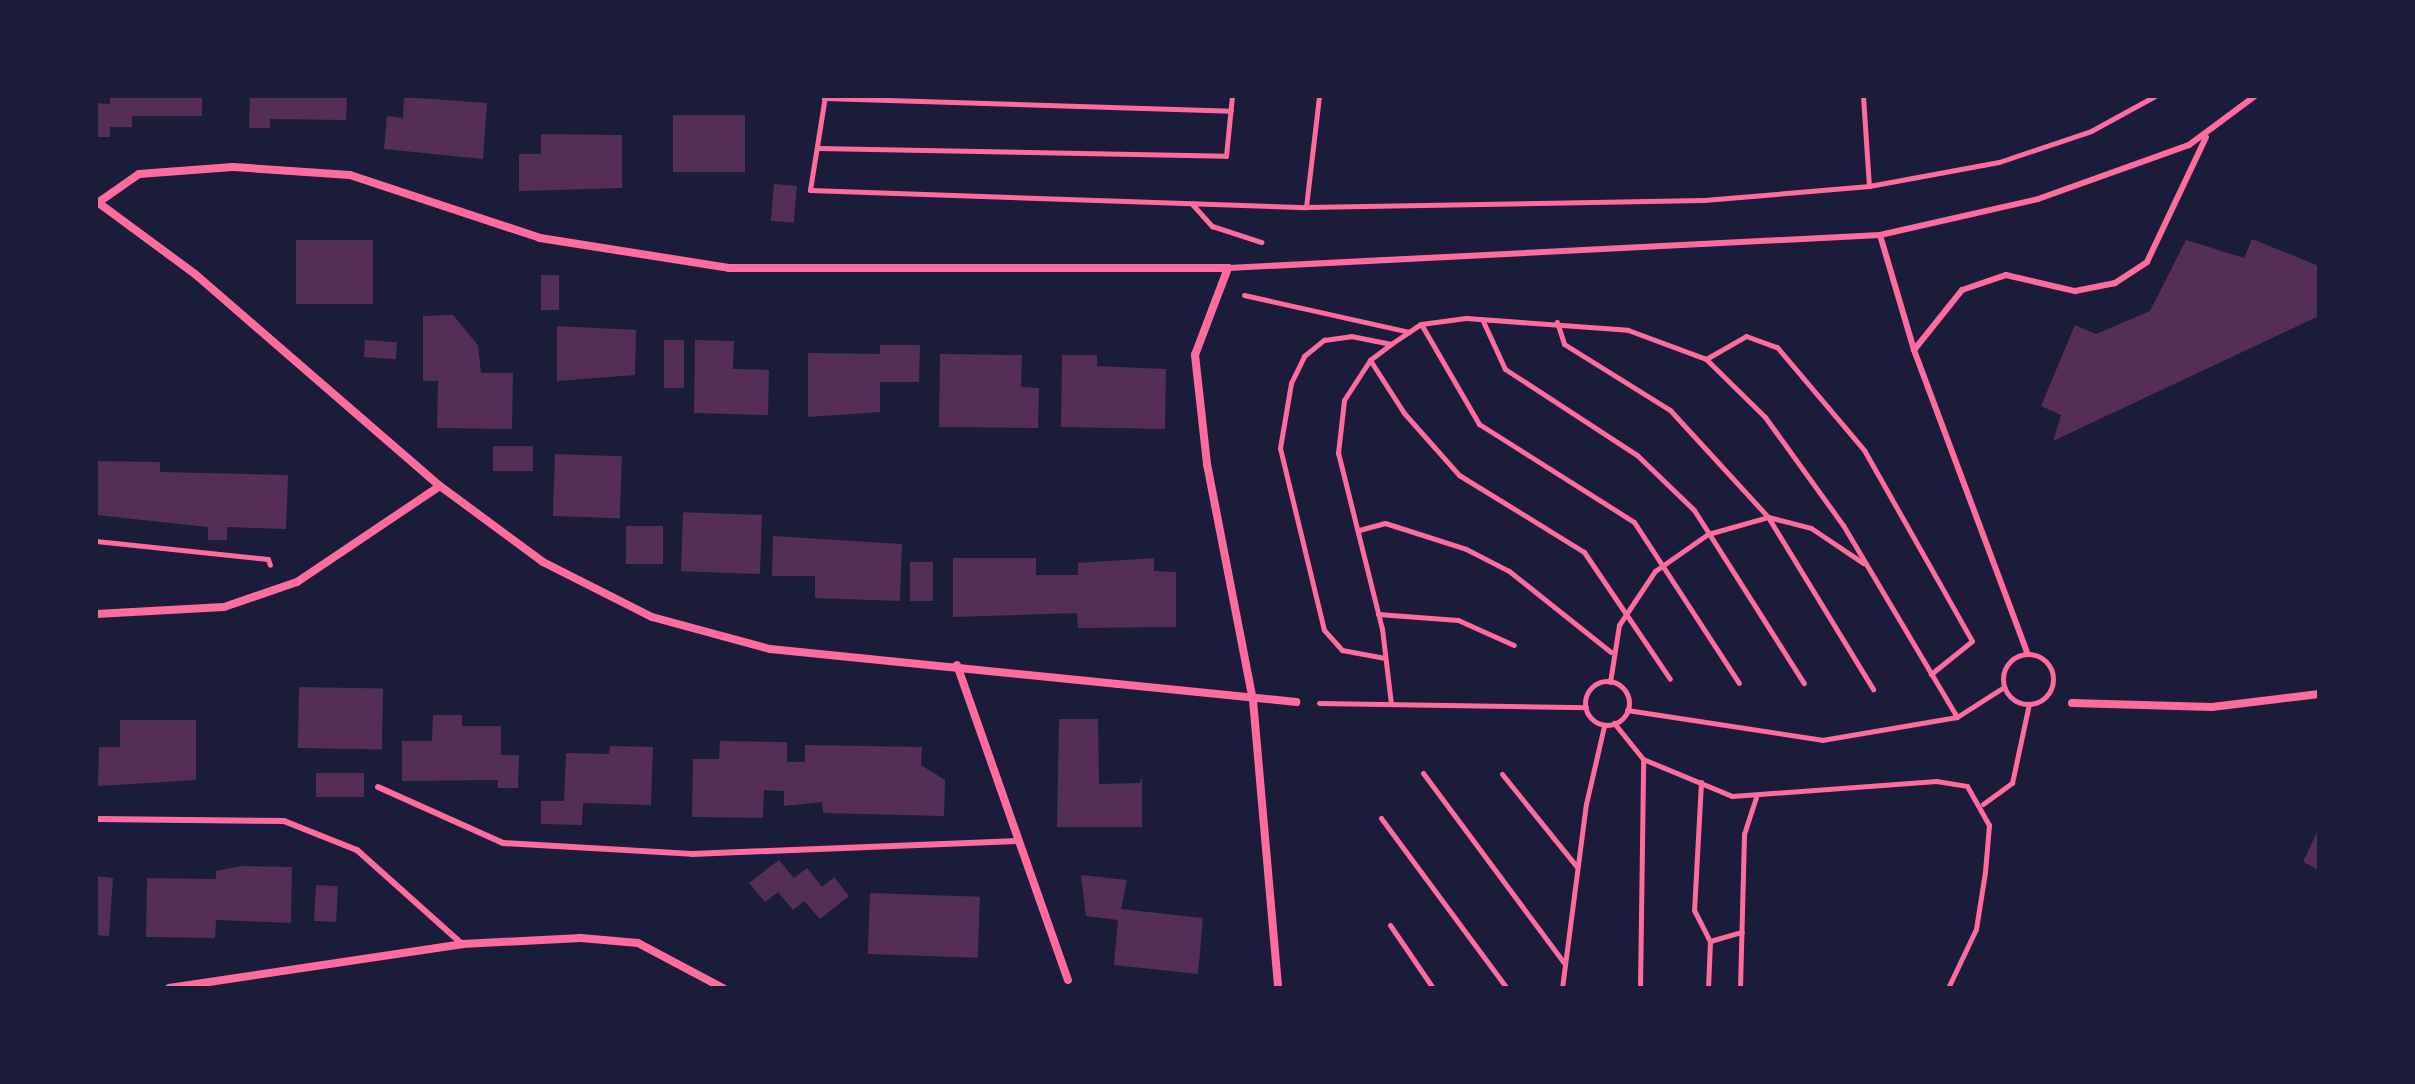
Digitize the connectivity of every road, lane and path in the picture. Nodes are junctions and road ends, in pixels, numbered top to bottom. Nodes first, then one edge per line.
1 (1232, 96) edge
2 (1319, 96) edge
3 (1863, 96) edge
4 (2155, 96) edge
5 (2255, 96) edge
6 (825, 97) edge
7 (1231, 111) junction
8 (2206, 137) junction
9 (817, 148) junction
10 (1869, 186) junction
11 (97, 202) edge
12 (1191, 203) junction
13 (1306, 207) junction
14 (1880, 235) junction
15 (1302, 263) junction
16 (1228, 268) junction
17 (1220, 287) junction
18 (1482, 319) junction
19 (1557, 322) junction
20 (1421, 324) junction
21 (1409, 332) junction
22 (1391, 344) junction
23 (1914, 350) junction
24 (1706, 359) junction
25 (1370, 360) junction
26 (440, 486) junction
27 (1768, 517) junction
28 (1359, 530) junction
29 (1708, 534) junction
30 (96, 541) edge
31 (1663, 564) junction
32 (1867, 566) junction
33 (279, 589) junction
34 (1628, 607) junction
35 (96, 614) edge
36 (1378, 614) junction
37 (1514, 645) dead end
38 (1611, 652) junction
39 (2027, 653) dead end
40 (1385, 658) junction
41 (957, 665) junction
42 (1931, 674) junction
43 (1670, 679) dead end
44 (1610, 682) junction
45 (1739, 683) dead end
46 (1804, 683) dead end
47 (2004, 687) dead end
48 (1873, 689) dead end
49 (2319, 694) edge
50 (1253, 700) junction
51 (1296, 702) joint
52 (2072, 703) dead end
53 (1391, 704) junction
54 (2029, 704) dead end
55 (1586, 707) junction
56 (1627, 710) junction
57 (1957, 717) junction
58 (1614, 723) junction
59 (1604, 726) junction
60 (1643, 759) junction
61 (1423, 773) dead end
62 (1502, 774) dead end
63 (1701, 782) junction
64 (378, 787) dead end
65 (1756, 797) junction
66 (1983, 804) junction
67 (1381, 818) dead end
68 (96, 819) edge
69 (1023, 841) junction
70 (1578, 868) junction
71 (1390, 925) dead end
72 (1742, 932) junction
73 (1710, 941) junction
74 (462, 944) junction
75 (1565, 965) junction
76 (1068, 980) dead end
77 (1563, 980) junction
78 (169, 988) edge
79 (723, 988) edge
80 (1278, 988) edge
81 (1433, 988) edge
82 (1507, 988) edge
83 (1562, 988) edge
84 (1571, 988) edge
85 (1640, 988) edge
86 (1708, 988) edge
87 (1740, 988) edge
88 (1948, 988) edge

1 - 7 path
2 - 13 path
3 - 10 path
4 - 10 path
5 - 8 lane
6 - 7 path
6 - 9 path
7 - 9 path
8 - 14 lane
8 - 23 lane
9 - 12 path
10 - 13 path
11 - 16 street
11 - 26 street
12 - 13 path
12 - 15 path
14 - 15 lane
14 - 23 lane
15 - 16 lane
16 - 17 street
17 - 21 path
17 - 50 street
18 - 19 path
18 - 20 path
18 - 29 path
19 - 24 path
19 - 27 path
20 - 21 path
20 - 31 path
21 - 22 path
22 - 25 path
22 - 40 path
23 - 39 lane
24 - 32 path
24 - 42 path
25 - 28 path
25 - 34 path
26 - 33 street
26 - 41 street
27 - 29 path
27 - 32 path
27 - 48 path
28 - 36 path
28 - 38 path
29 - 31 path
29 - 46 path
30 - 33 path
31 - 34 path
31 - 45 path
32 - 42 path
33 - 35 street
34 - 38 path
34 - 43 path
36 - 37 path
36 - 40 path
38 - 44 path
40 - 53 path
41 - 50 street
41 - 69 street
42 - 57 path
44 - 55 path
44 - 56 path
47 - 57 path
49 - 52 street
50 - 51 street
50 - 80 street
51 - 53 path
53 - 55 path
54 - 66 path
55 - 59 path
56 - 57 path
56 - 58 path
58 - 59 path
58 - 60 path
59 - 70 path
60 - 63 path
60 - 85 path
61 - 75 path
62 - 70 path
63 - 65 path
63 - 73 path
64 - 69 lane
65 - 66 path
65 - 72 path
66 - 88 path
67 - 82 path
68 - 74 lane
69 - 76 street
70 - 75 path
71 - 81 path
72 - 73 path
72 - 87 path
73 - 86 path
74 - 78 street
74 - 79 street
75 - 77 path
77 - 83 path
77 - 84 path

